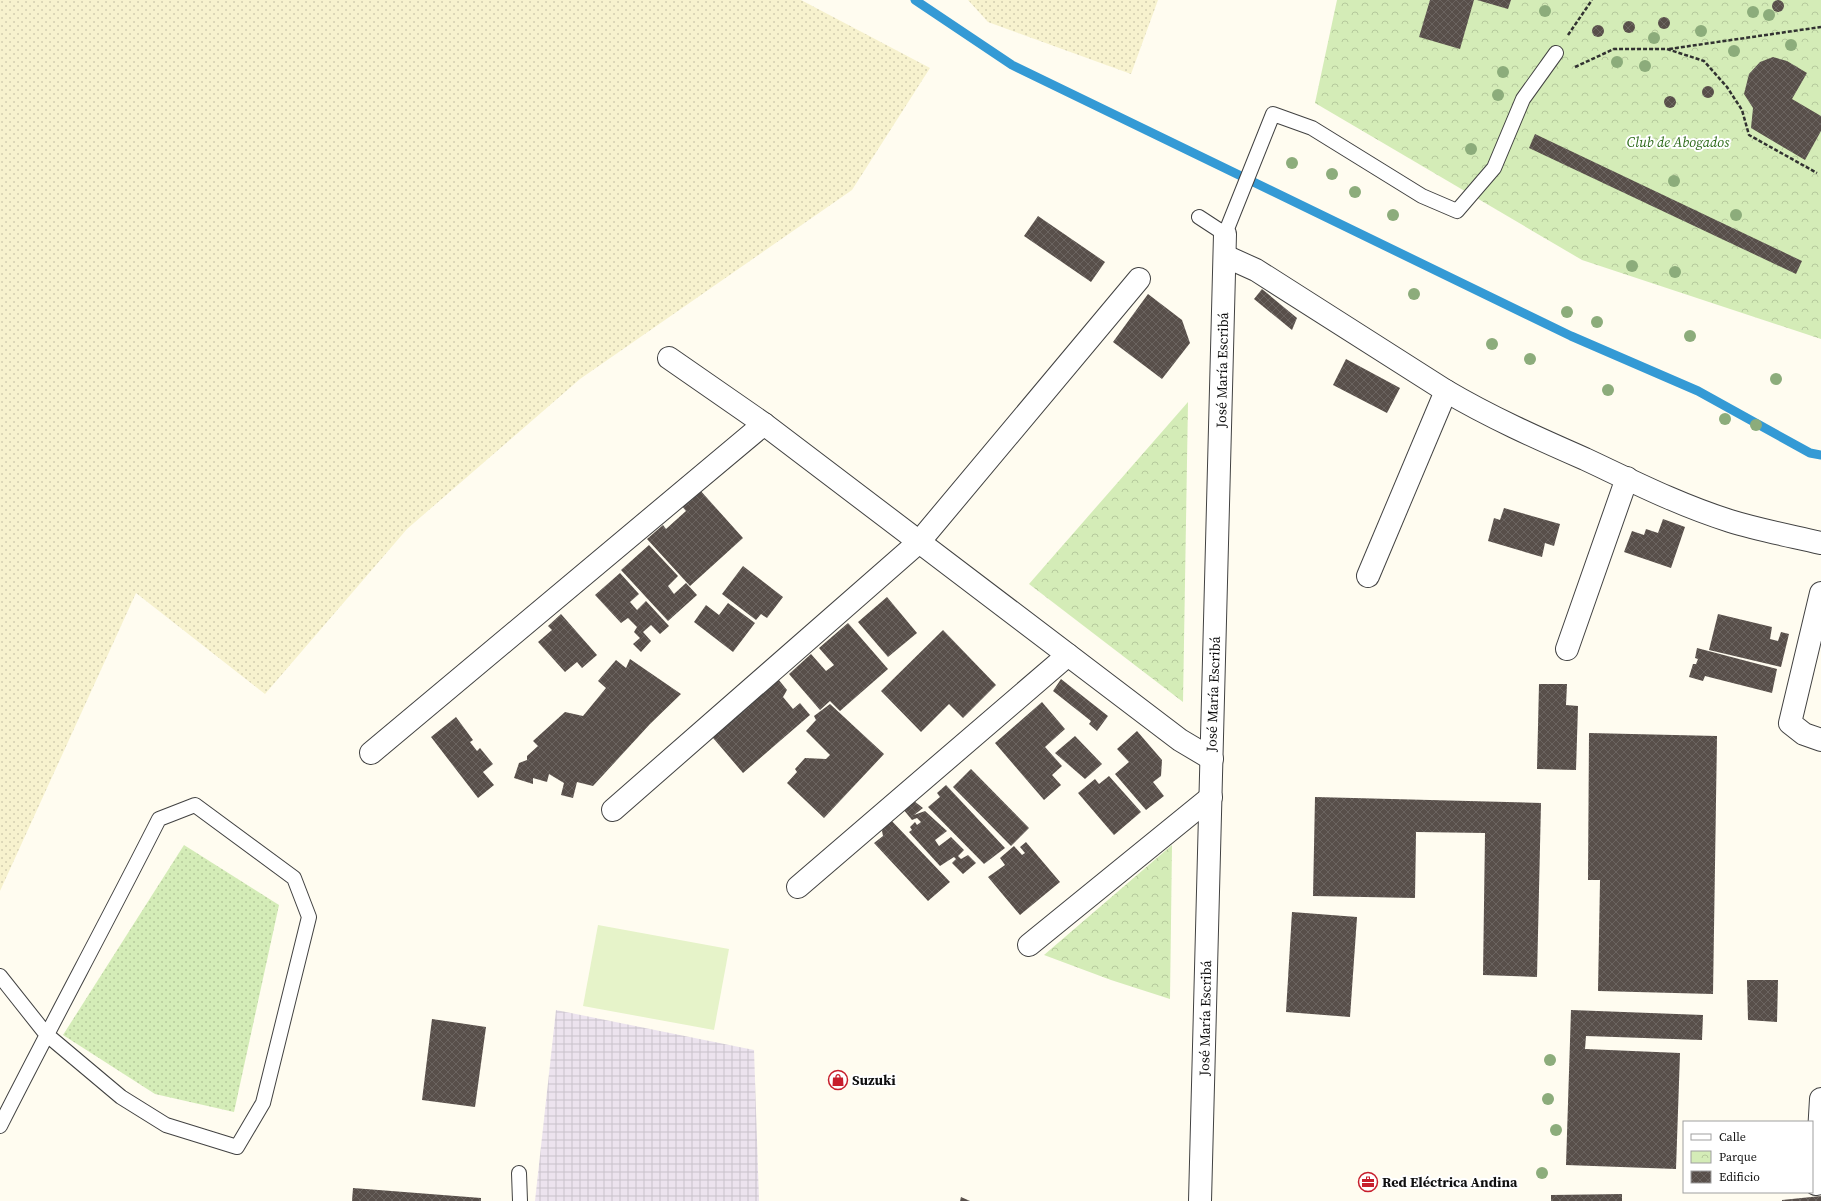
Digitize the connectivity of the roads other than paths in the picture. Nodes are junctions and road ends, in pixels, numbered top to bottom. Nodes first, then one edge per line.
1 (1556, 53) road end
2 (1199, 217) dead end
3 (1225, 234) junction
4 (1225, 256) junction
5 (1139, 279) dead end
6 (670, 358) dead end
7 (1446, 391) junction
8 (764, 424) junction
9 (1627, 478) junction
10 (919, 542) junction
11 (1821, 543) edge
12 (1368, 576) dead end
13 (1821, 593) edge
14 (1567, 649) dead end
15 (1068, 655) junction
16 (1821, 740) edge
17 (371, 753) dead end
18 (1212, 760) junction
19 (1211, 797) junction
20 (613, 810) dead end
21 (798, 887) dead end
22 (1029, 945) dead end
23 (0, 976) edge
24 (46, 1034) junction
25 (1821, 1099) edge
26 (0, 1126) edge
27 (519, 1173) dead end
28 (1821, 1183) edge
29 (520, 1201) edge
30 (1200, 1201) edge

1 - 3 lane, José María Escribá
2 - 3 lane
3 - 4 street, José María Escribá
4 - 7 street
4 - 18 street, José María Escribá
5 - 10 street
6 - 8 street
7 - 9 street
7 - 12 street
8 - 10 street
8 - 17 street
9 - 11 street
9 - 14 street
10 - 15 street
10 - 20 street
13 - 16 street
15 - 18 street
15 - 21 street
18 - 19 street, José María Escribá
19 - 22 street
19 - 30 street, José María Escribá
23 - 24 lane
24 - 24 lane
24 - 26 lane
25 - 28 street
27 - 29 lane

